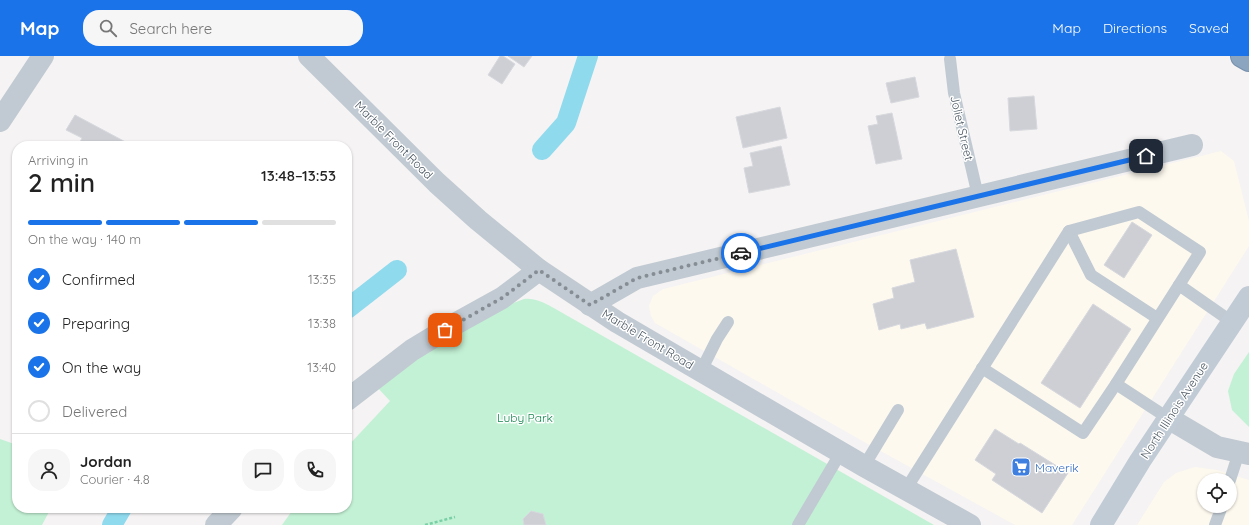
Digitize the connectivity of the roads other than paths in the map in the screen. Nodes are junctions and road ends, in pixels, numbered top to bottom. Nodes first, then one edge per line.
1 (42, 56) edge
2 (309, 56) edge
3 (1242, 56) edge
4 (950, 59) dead end
5 (1249, 60) edge
6 (0, 121) edge
7 (1192, 145) dead end
8 (978, 196) junction
9 (1069, 231) junction
10 (539, 270) junction
11 (1179, 285) junction
12 (1249, 297) edge
13 (590, 305) junction
14 (1157, 318) junction
15 (728, 322) dead end
16 (1232, 322) junction
17 (982, 368) junction
18 (701, 371) junction
19 (1116, 384) junction
20 (352, 396) edge
21 (898, 410) dead end
22 (1168, 418) junction
23 (841, 452) junction
24 (1244, 453) edge
25 (864, 466) junction
26 (1234, 473) edge
27 (906, 489) junction
28 (227, 513) edge
29 (1220, 513) edge
30 (216, 525) edge
31 (798, 525) edge
32 (970, 525) edge
33 (1101, 525) edge
34 (1216, 525) edge

1 - 6 street
2 - 10 street, Marble Front Road
3 - 5 highway
4 - 8 lane, Joliet Street
7 - 8 street
8 - 13 street
9 - 11 lane
9 - 14 lane
9 - 17 lane
10 - 13 street, Marble Front Road
10 - 20 street
11 - 14 lane
11 - 16 lane
12 - 16 main road, North Illinois Avenue
13 - 18 street, Marble Front Road
14 - 19 lane
15 - 18 lane
16 - 22 main road, North Illinois Avenue
17 - 19 lane
17 - 27 lane
18 - 23 street, Marble Front Road
19 - 22 lane
21 - 25 lane
22 - 24 street
22 - 33 main road, North Illinois Avenue
23 - 25 street, Marble Front Road
23 - 31 lane
24 - 26 lane
25 - 27 street, Marble Front Road
27 - 32 street, Marble Front Road
28 - 30 street
29 - 34 lane

